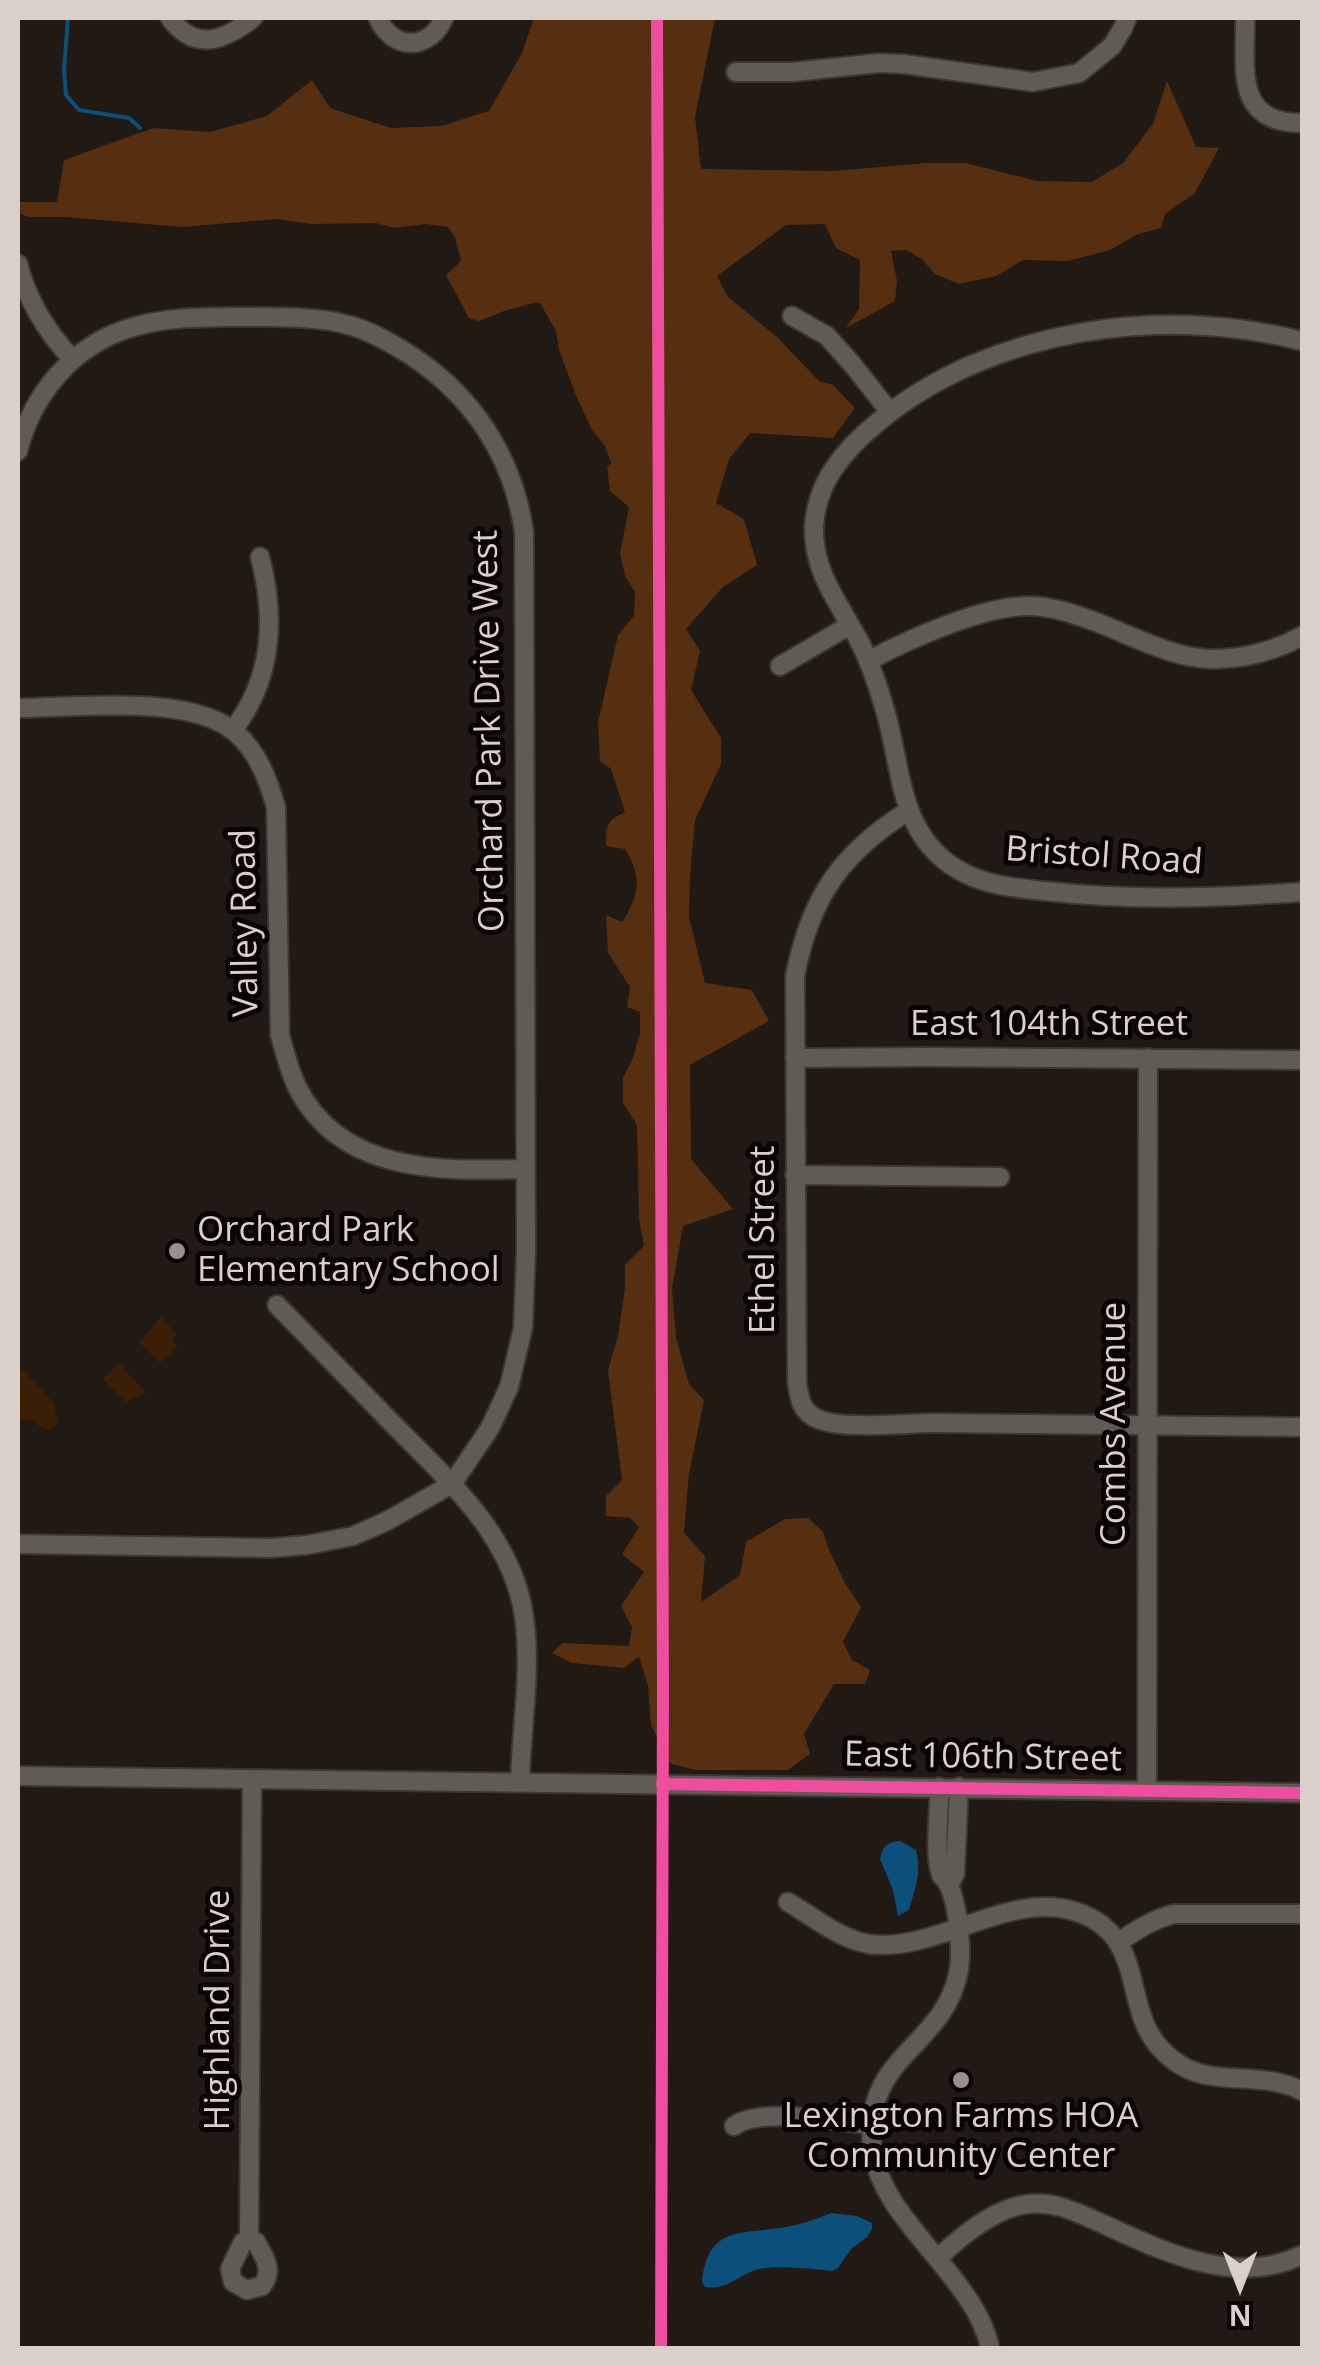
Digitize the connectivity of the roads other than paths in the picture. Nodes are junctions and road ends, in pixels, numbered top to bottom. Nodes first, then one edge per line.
1 (170, 18) edge
2 (253, 18) edge
3 (378, 18) edge
4 (444, 18) edge
5 (1126, 18) edge
6 (1245, 18) edge
7 (736, 72) dead end
8 (1302, 123) edge
9 (18, 264) edge
10 (792, 316) dead end
11 (1302, 342) edge
12 (72, 358) junction
13 (890, 412) junction
14 (18, 451) edge
15 (260, 557) dead end
16 (850, 625) junction
17 (1302, 636) edge
18 (868, 660) junction
19 (780, 666) dead end
20 (18, 708) edge
21 (233, 730) junction
22 (908, 811) junction
23 (1302, 892) edge
24 (795, 1058) junction
25 (1148, 1058) junction
26 (1302, 1060) edge
27 (525, 1169) junction
28 (795, 1175) junction
29 (1000, 1176) dead end
30 (278, 1305) dead end
31 (1148, 1425) junction
32 (1302, 1427) edge
33 (452, 1484) junction
34 (18, 1544) edge
35 (18, 1776) edge
36 (252, 1780) junction
37 (520, 1783) junction
38 (938, 1787) junction
39 (959, 1787) junction
40 (1147, 1791) junction
41 (1302, 1793) edge
42 (949, 1886) junction
43 (788, 1902) dead end
44 (1302, 1914) edge
45 (958, 1928) junction
46 (1118, 1943) junction
47 (1302, 2091) edge
48 (872, 2125) junction
49 (734, 2126) dead end
50 (249, 2240) dead end
51 (1302, 2255) edge
52 (938, 2258) junction
53 (990, 2348) edge

1 - 2 street
3 - 4 street
5 - 7 street
6 - 8 street
9 - 12 street
10 - 13 street
11 - 13 street, Bristol Road
12 - 14 street
12 - 27 street, Orchard Park Drive West
13 - 16 street, Bristol Road
15 - 21 street
16 - 18 street, Bristol Road
16 - 19 street
17 - 18 street
18 - 22 street, Bristol Road
20 - 21 street
21 - 27 street, Valley Road
22 - 23 street, Bristol Road
22 - 24 street, Ethel Street
24 - 25 street, East 104th Street
24 - 28 street, Ethel Street
25 - 26 street, East 104th Street
25 - 31 street, Combs Avenue
27 - 33 street, Orchard Park Drive West
28 - 29 street
28 - 31 street, Ethel Street
30 - 33 street
31 - 32 street
31 - 40 street, Combs Avenue
33 - 34 street
33 - 37 street
35 - 36 street, East 106th Street
36 - 37 street, East 106th Street
36 - 50 street, Highland Drive
37 - 38 street, East 106th Street
38 - 39 street, East 106th Street
38 - 42 street
39 - 40 street, East 106th Street
39 - 42 street
40 - 41 street, East 106th Street
42 - 45 street
43 - 45 street
44 - 46 street
45 - 46 street
45 - 48 street
46 - 47 street
48 - 49 street
48 - 52 street
51 - 52 street
52 - 53 street

